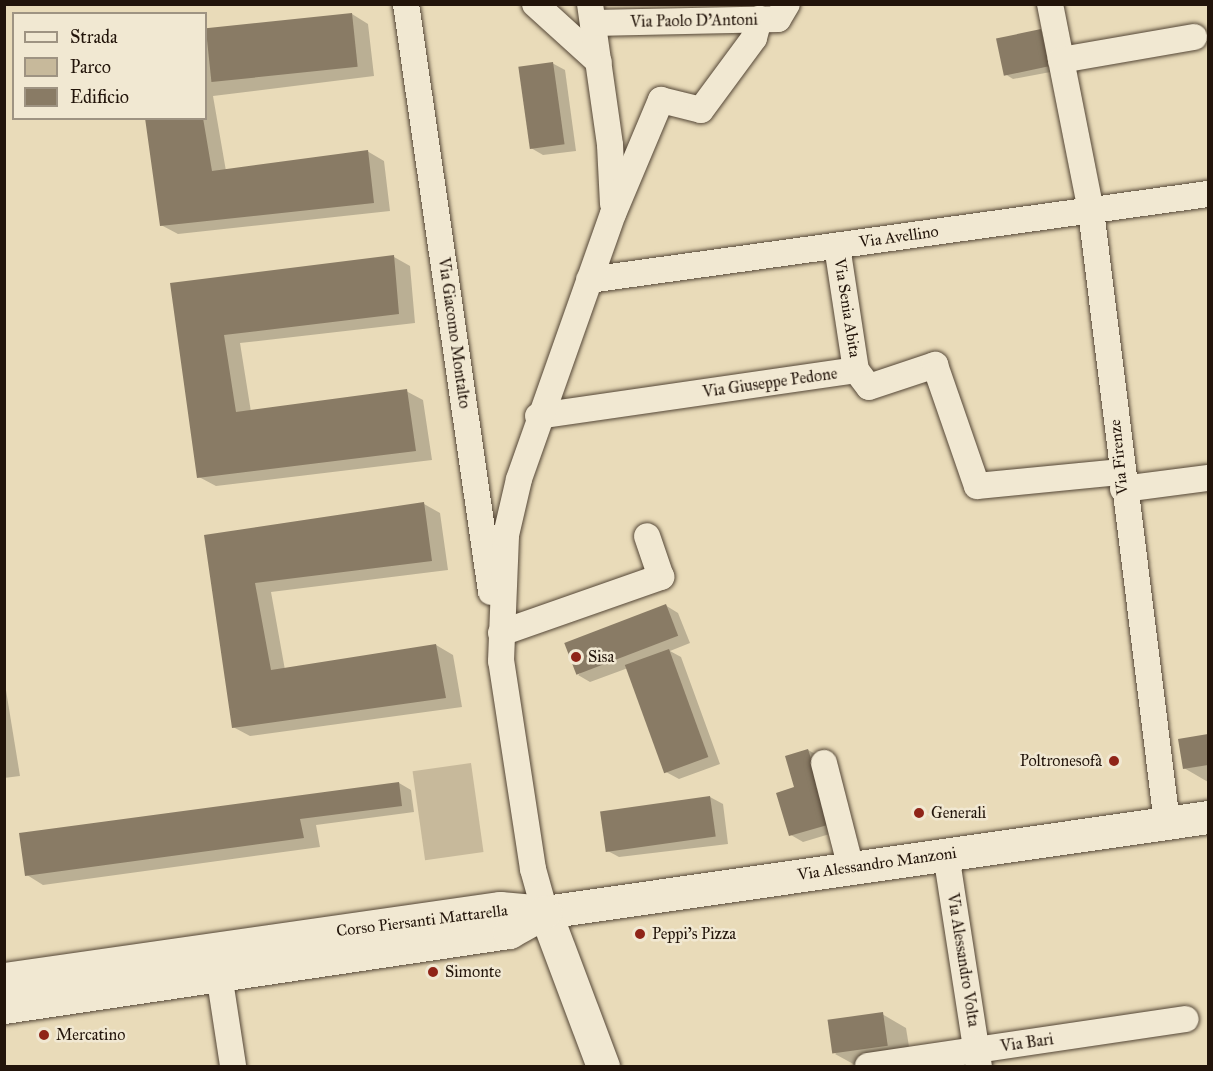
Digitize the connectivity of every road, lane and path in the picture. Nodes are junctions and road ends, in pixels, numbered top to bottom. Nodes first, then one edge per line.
1 (406, 4) edge
2 (535, 4) edge
3 (787, 4) edge
4 (1050, 4) edge
5 (592, 14) edge
6 (759, 19) junction
7 (1194, 37) dead end
8 (1061, 60) junction
9 (599, 62) junction
10 (1209, 194) edge
11 (1091, 211) junction
12 (613, 214) junction
13 (837, 246) junction
14 (589, 280) junction
15 (856, 370) junction
16 (538, 416) junction
17 (1209, 478) edge
18 (1122, 481) junction
19 (647, 536) dead end
20 (501, 633) junction
21 (501, 661) junction
22 (824, 763) dead end
23 (1209, 817) edge
24 (1167, 823) junction
25 (946, 854) junction
26 (851, 868) junction
27 (544, 912) junction
28 (219, 974) junction
29 (125, 975) junction
30 (4, 979) edge
31 (4, 1007) edge
32 (1186, 1019) dead end
33 (978, 1059) edge
34 (233, 1066) edge
35 (603, 1066) edge
36 (868, 1066) edge

1 - 21 street, Via Giacomo Montalto
2 - 9 street
3 - 6 street, Via Paolo D'Antoni
4 - 8 street, Via Firenze
5 - 6 street, Via Paolo D'Antoni
5 - 9 street
6 - 12 street
7 - 8 street
8 - 11 street, Via Firenze
9 - 12 street
10 - 11 street, Via Avellino
11 - 13 street, Via Avellino
11 - 18 street, Via Firenze
12 - 14 street
13 - 14 street, Via Avellino
13 - 15 street, Via Senia Abita
14 - 16 street
15 - 16 street, Via Giuseppe Pedone
15 - 18 street, Via Giuseppe Pedone
16 - 20 street
17 - 18 street
18 - 24 street, Via Firenze
19 - 20 street
20 - 21 street
21 - 27 street
22 - 26 street
23 - 24 main road, Via Alessandro Manzoni
24 - 25 main road, Via Alessandro Manzoni
25 - 26 main road, Via Alessandro Manzoni
25 - 33 street, Via Alessandro Volta
26 - 27 main road, Via Alessandro Manzoni
27 - 28 main road, Corso Piersanti Mattarella
27 - 29 main road, Corso Piersanti Mattarella
27 - 35 main road
28 - 29 main road, Corso Piersanti Mattarella
28 - 34 street
29 - 30 main road, Corso Piersanti Mattarella
29 - 31 main road, Corso Piersanti Mattarella
32 - 33 street, Via Bari
33 - 36 street, Via Bari

